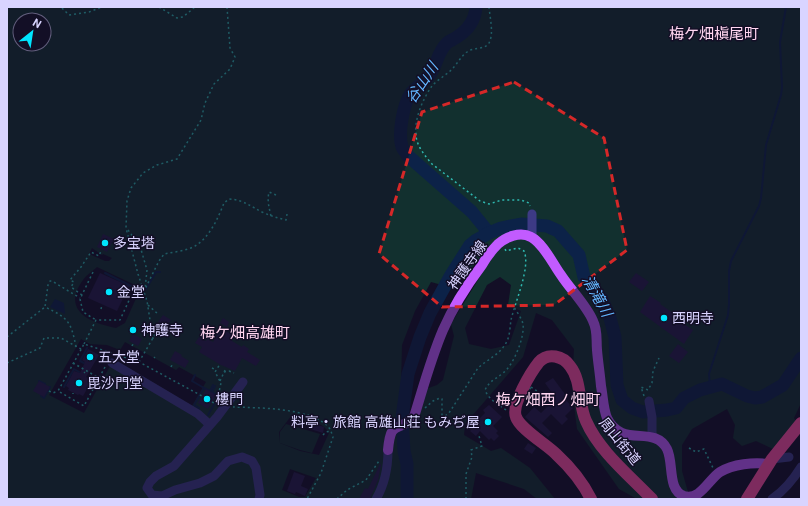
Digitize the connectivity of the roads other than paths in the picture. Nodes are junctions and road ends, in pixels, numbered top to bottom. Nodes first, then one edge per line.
1 (532, 214) road end
2 (532, 235) junction
3 (112, 363) dead end
4 (243, 382) dead end
5 (649, 401) road end
6 (801, 423) edge
7 (209, 424) junction
8 (652, 437) junction
9 (388, 450) joint
10 (789, 457) dead end
11 (770, 461) junction
12 (801, 467) edge
13 (699, 497) edge
14 (259, 499) edge
15 (376, 499) edge
16 (591, 499) edge
17 (652, 499) edge
18 (747, 499) edge
19 (772, 499) edge

1 - 2 street
2 - 8 main road
2 - 9 main road, 神護寺線
3 - 7 street
4 - 7 street
5 - 8 street
6 - 11 highway
7 - 14 street
8 - 13 main road
9 - 15 street
10 - 11 street
11 - 13 main road
11 - 18 highway
12 - 19 street
16 - 17 highway, 周山街道

